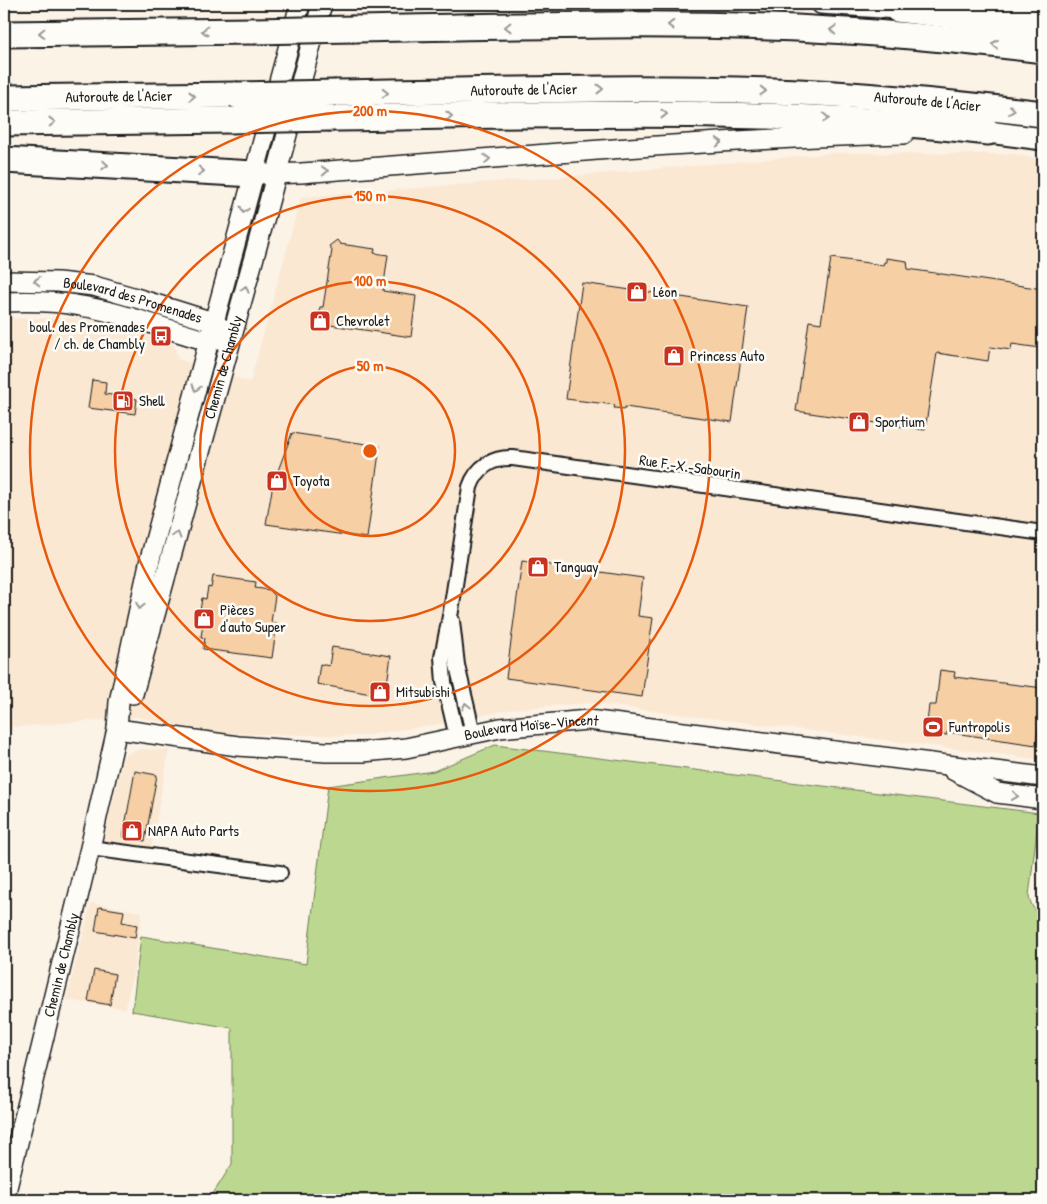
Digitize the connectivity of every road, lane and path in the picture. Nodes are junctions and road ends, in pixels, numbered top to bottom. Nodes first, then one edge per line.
1 (300, 4) edge
2 (322, 4) edge
3 (821, 4) edge
4 (950, 4) edge
5 (972, 4) edge
6 (1043, 7) edge
7 (897, 9) junction
8 (1043, 26) edge
9 (4, 34) edge
10 (1043, 50) edge
11 (4, 98) edge
12 (1043, 114) edge
13 (4, 123) edge
14 (988, 132) junction
15 (1043, 140) edge
16 (4, 160) edge
17 (265, 174) junction
18 (4, 281) edge
19 (4, 302) edge
20 (214, 322) junction
21 (232, 336) junction
22 (208, 341) junction
23 (1043, 533) edge
24 (117, 729) junction
25 (465, 735) junction
26 (945, 765) junction
27 (1043, 777) edge
28 (1043, 799) edge
29 (90, 848) junction
30 (280, 873) dead end
31 (9, 1151) edge
32 (4, 1200) edge

1 - 17 street, Chemin de Chambly
2 - 17 street, Chemin de Chambly
3 - 7 street
4 - 7 main road
5 - 6 main road
7 - 8 highway
10 -> 9 highway, bridge
11 -> 12 highway, Autoroute de l'Acier, bridge
13 -> 14 highway, bridge
14 - 15 main road
17 -> 14 street
16 -> 17 highway
17 -> 20 street, Chemin de Chambly
21 -> 17 street, Chemin de Chambly
20 -> 18 street, Boulevard des Promenades
19 - 22 street, Boulevard des Promenades
20 - 21 street, Boulevard des Promenades
20 - 22 street, Chemin de Chambly
21 - 22 street, Boulevard des Promenades
24 -> 21 street, Chemin de Chambly
22 -> 24 street, Chemin de Chambly
23 - 25 street, Rue F.-X.-Sabourin
24 - 25 street, Boulevard Moïse-Vincent
24 - 29 street, Chemin de Chambly
25 - 26 street, Boulevard Moïse-Vincent
26 - 27 street, Boulevard Moïse-Vincent
26 -> 28 street, Boulevard Moïse-Vincent
29 - 30 street
29 - 31 street, Chemin de Chambly
31 - 32 street, Chemin de Chambly

